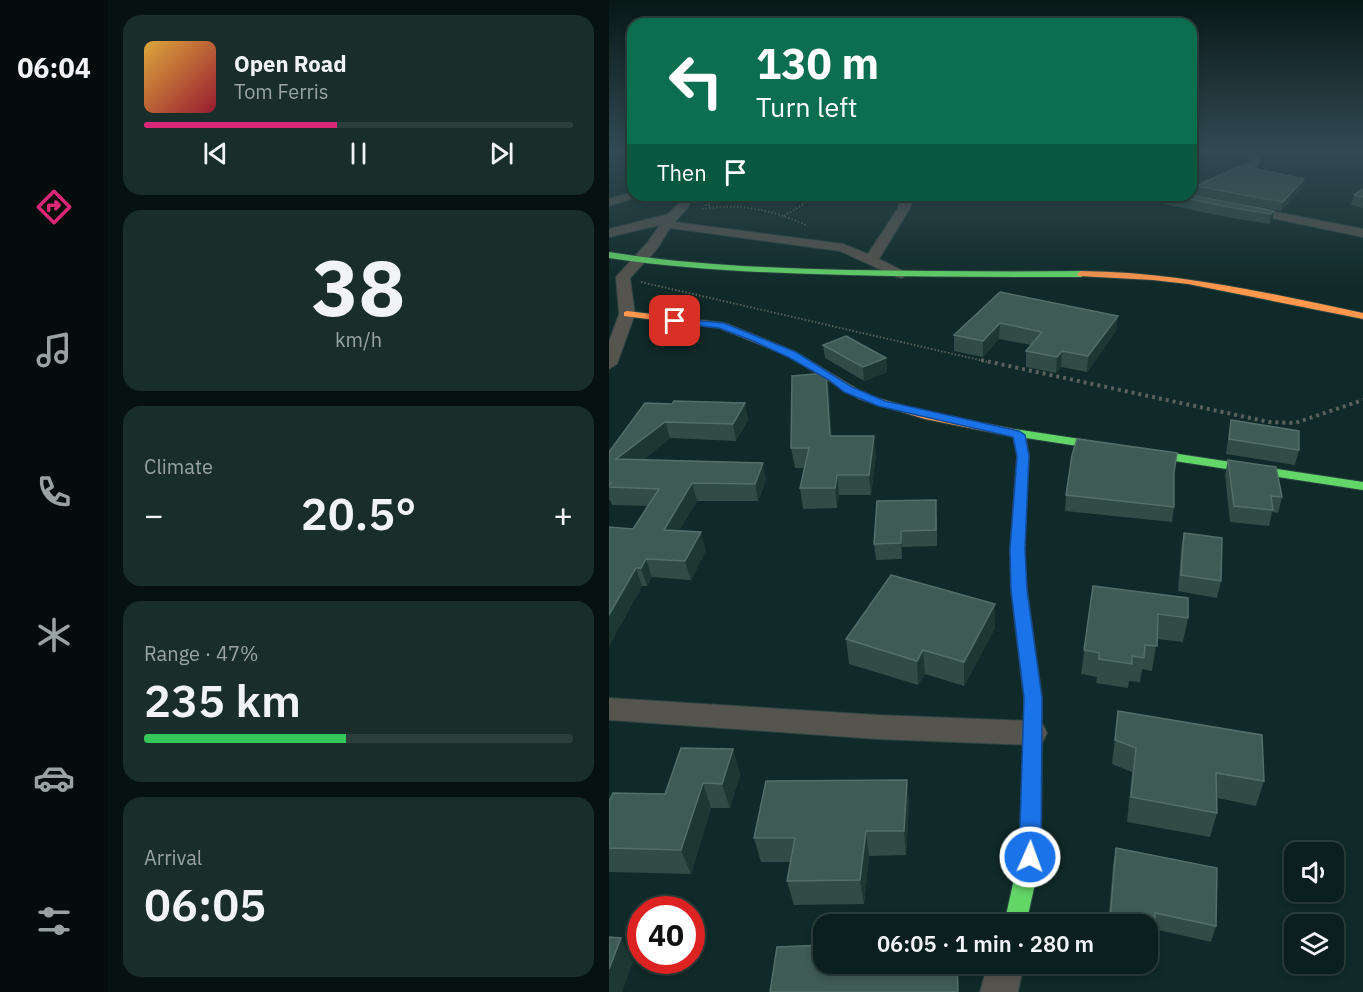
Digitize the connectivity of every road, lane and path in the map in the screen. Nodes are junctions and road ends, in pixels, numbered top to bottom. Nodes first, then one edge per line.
1 (627, 197) edge
2 (686, 201) edge
3 (716, 201) edge
4 (808, 201) edge
5 (906, 201) edge
6 (609, 203) edge
7 (717, 207) junction
8 (1229, 207) edge
9 (669, 221) junction
10 (609, 233) edge
11 (1363, 233) edge
12 (609, 255) edge
13 (872, 259) junction
14 (639, 260) junction
15 (902, 274) junction
16 (616, 275) edge
17 (627, 314) junction
18 (1363, 316) edge
19 (615, 332) edge
20 (609, 364) edge
21 (1363, 400) edge
22 (1019, 435) junction
23 (1363, 486) edge
24 (609, 709) edge
25 (1033, 733) junction
26 (1017, 914) edge
27 (1003, 974) edge
28 (999, 992) edge

1 - 6 street
2 - 9 street
3 - 7 path
4 - 7 path
5 - 13 street
7 - 9 path
8 - 11 street
9 - 10 street
9 - 13 street
9 - 14 street
12 - 14 street
13 - 15 street
14 - 15 street
14 - 16 street
15 - 18 street
16 - 17 street
16 - 21 path
17 - 19 street
17 - 22 street
19 - 20 street
22 - 23 street
22 - 25 street
24 - 25 street
25 - 26 street
27 - 28 street

